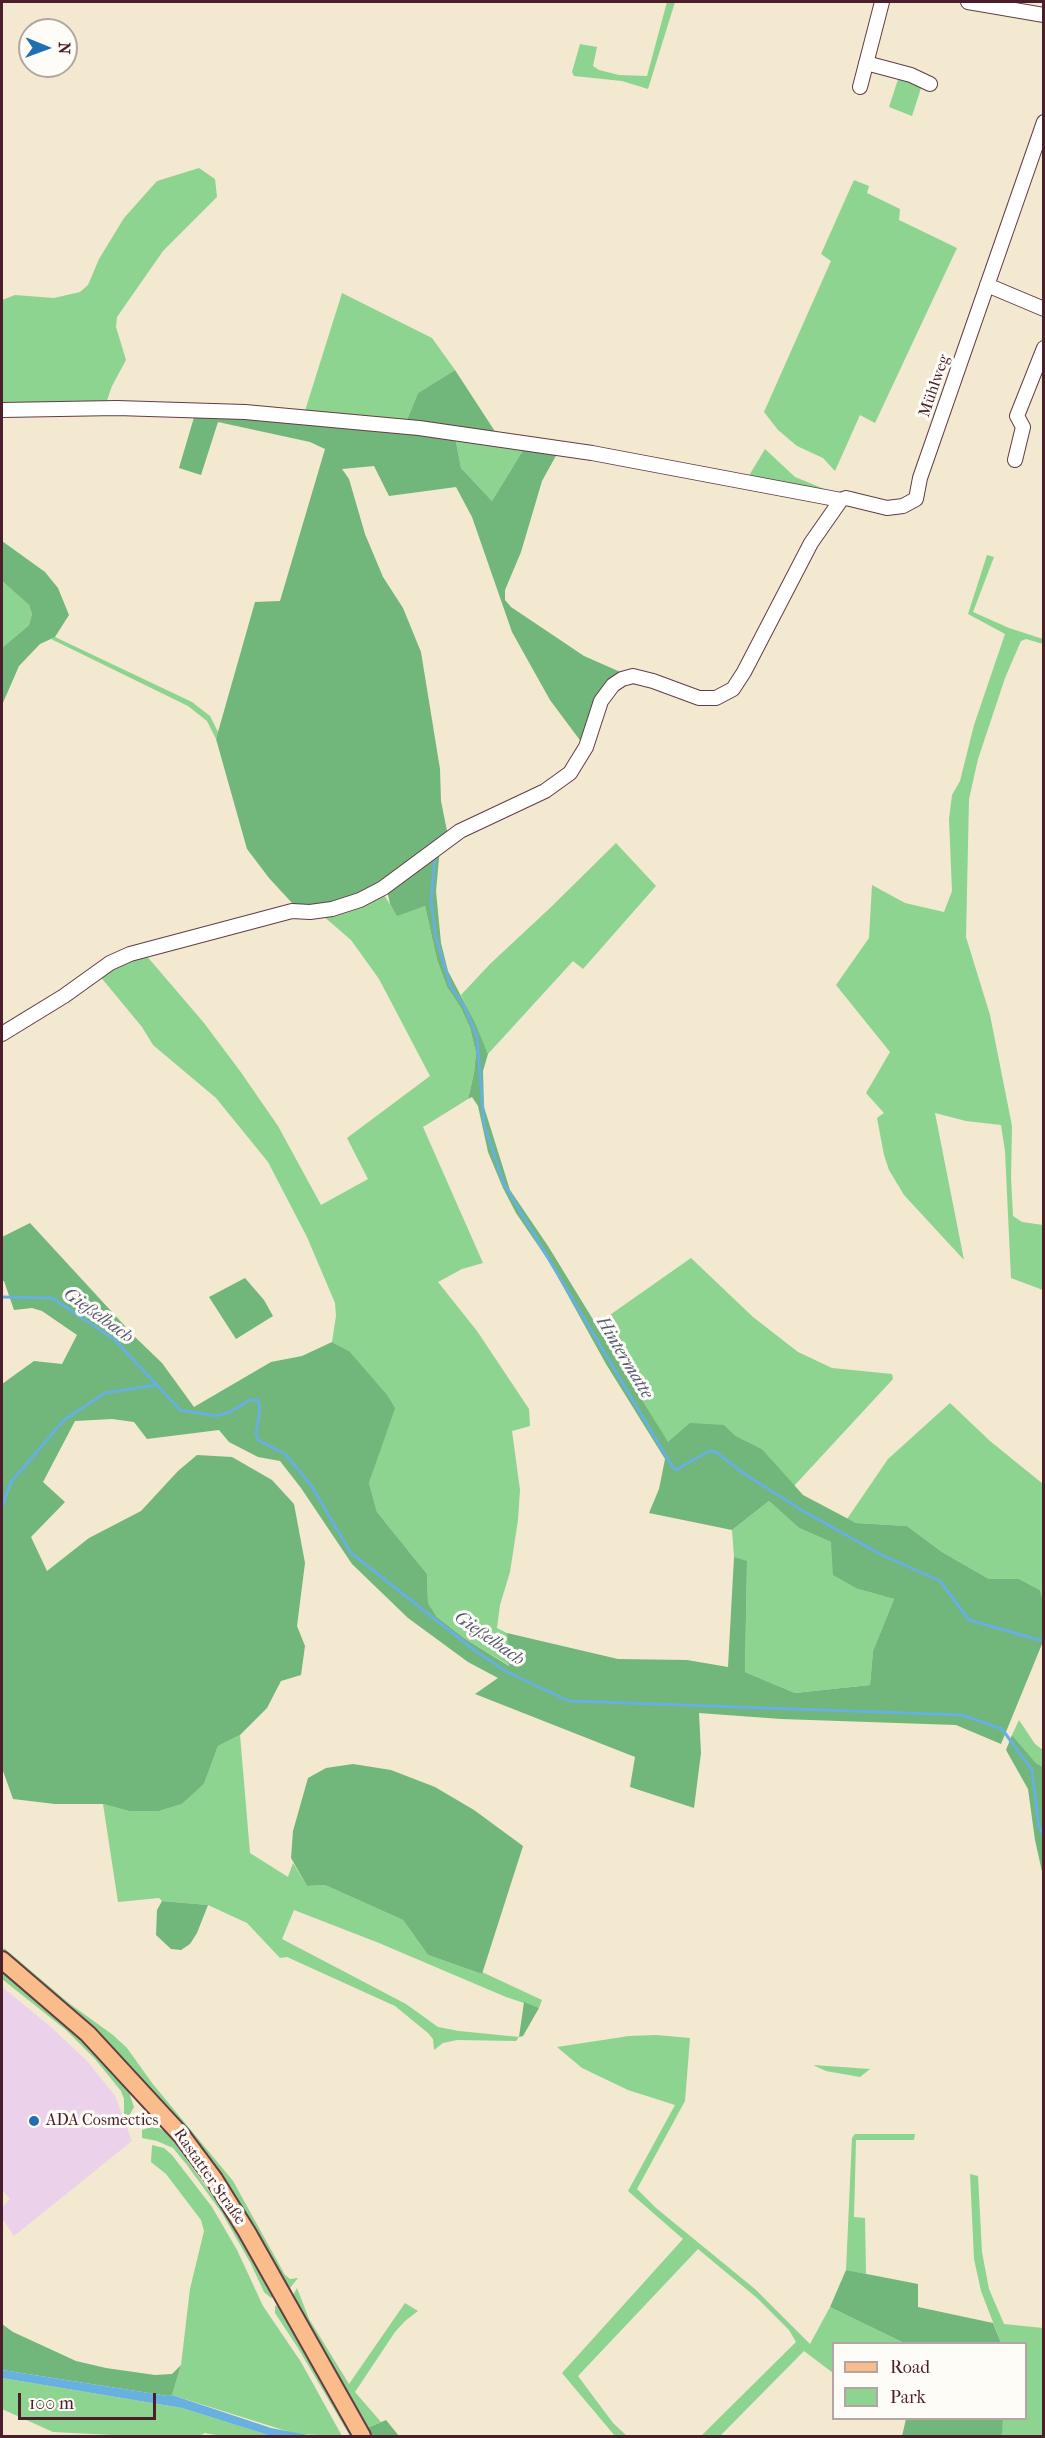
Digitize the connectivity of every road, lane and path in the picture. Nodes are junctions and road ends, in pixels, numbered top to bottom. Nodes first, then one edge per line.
1 (882, 2) edge
2 (968, 2) edge
3 (1044, 15) edge
4 (866, 63) junction
5 (930, 84) dead end
6 (860, 87) dead end
7 (1044, 122) edge
8 (987, 285) junction
9 (1044, 309) edge
10 (1044, 348) edge
11 (2, 411) edge
12 (1015, 460) dead end
13 (842, 500) junction
14 (2, 1034) edge
15 (2, 1960) edge
16 (362, 2436) edge

1 - 4 street
2 - 3 street
4 - 5 street
4 - 6 street
7 - 8 street, Mühlweg
8 - 9 street
8 - 13 street, Mühlweg
10 - 12 street
11 - 13 street
13 - 14 street
15 - 16 main road, Rastatter Straße

